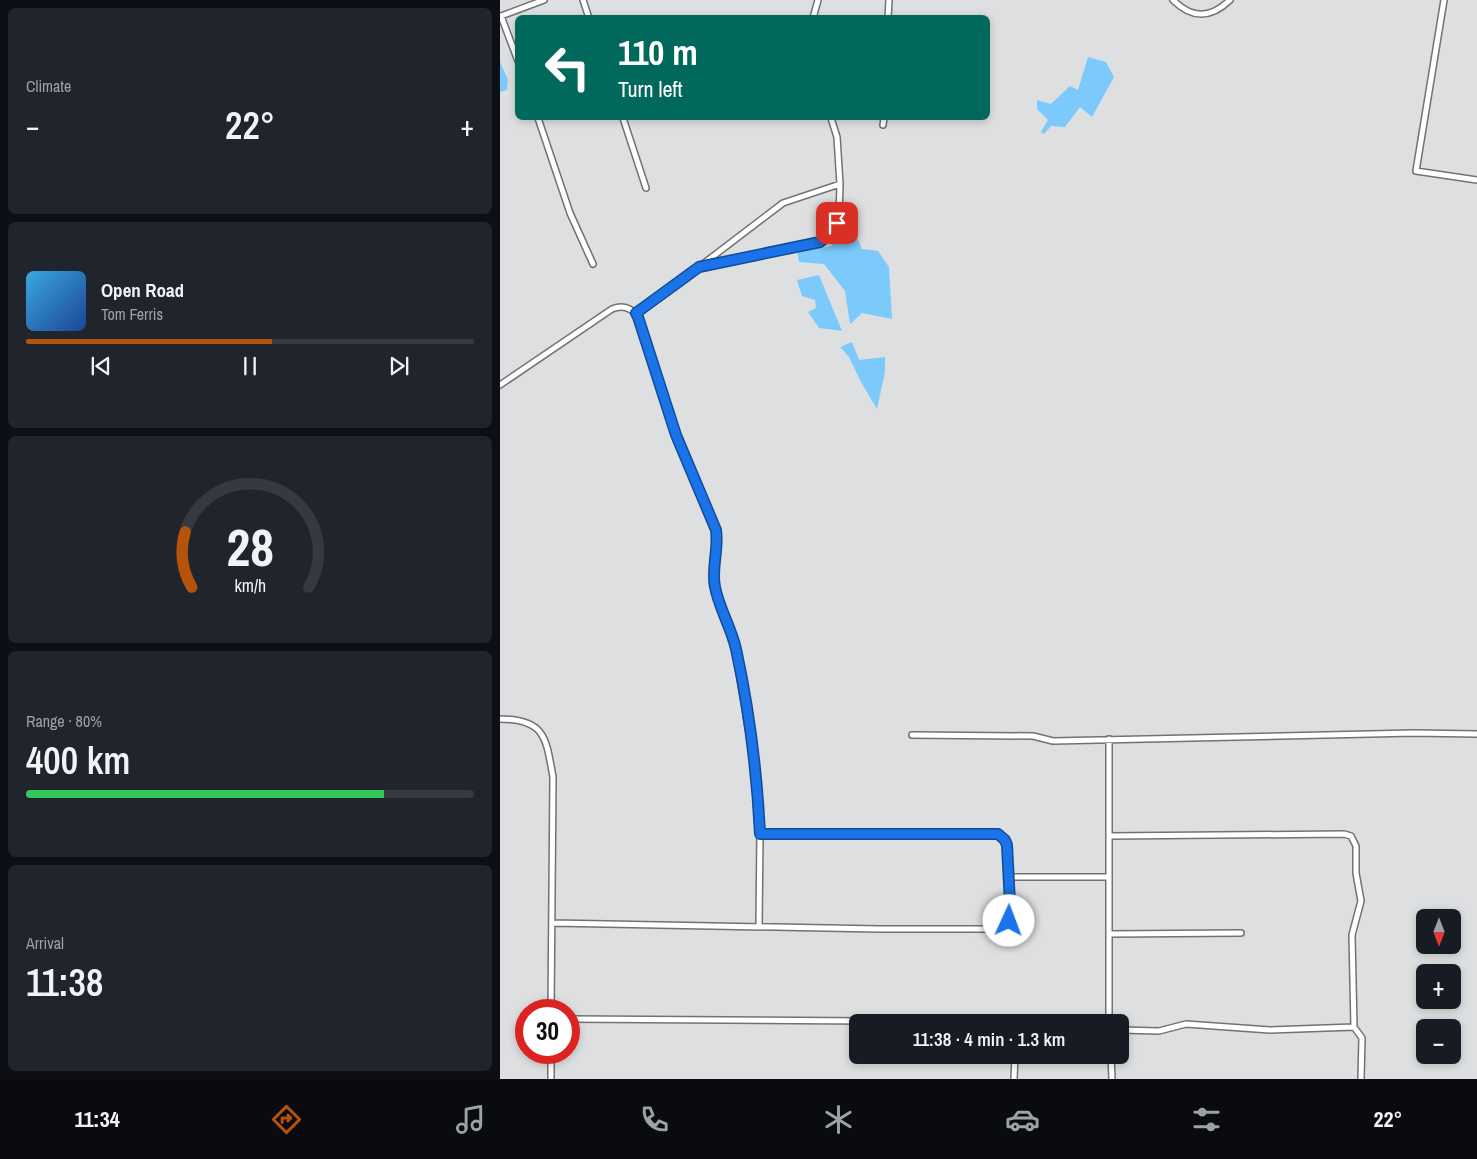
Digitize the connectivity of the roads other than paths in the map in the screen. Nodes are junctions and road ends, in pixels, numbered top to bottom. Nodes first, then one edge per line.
1 (544, 0) edge
2 (582, 0) edge
3 (818, 0) edge
4 (889, 0) edge
5 (1173, 0) edge
6 (1230, 0) edge
7 (1444, 0) edge
8 (588, 15) edge
9 (814, 15) edge
10 (888, 15) edge
11 (515, 53) edge
12 (539, 120) edge
13 (624, 120) edge
14 (832, 120) edge
15 (884, 120) edge
16 (883, 125) dead end
17 (1477, 180) edge
18 (840, 184) junction
19 (646, 188) dead end
20 (593, 264) dead end
21 (699, 267) junction
22 (636, 313) junction
23 (500, 385) edge
24 (500, 718) edge
25 (1477, 734) edge
26 (912, 735) dead end
27 (1109, 739) junction
28 (760, 834) junction
29 (1109, 836) junction
30 (1009, 877) junction
31 (1109, 877) junction
32 (553, 923) junction
33 (759, 926) junction
34 (1241, 933) dead end
35 (1110, 934) junction
36 (551, 999) edge
37 (1109, 1014) edge
38 (580, 1019) edge
39 (849, 1021) edge
40 (1354, 1027) junction
41 (1129, 1030) edge
42 (551, 1064) edge
43 (1014, 1064) edge
44 (1111, 1064) edge
45 (551, 1079) edge
46 (1014, 1079) edge
47 (1112, 1079) edge
48 (1361, 1079) edge

1 - 11 street
2 - 8 street
3 - 9 street
4 - 10 street
5 - 6 street
7 - 17 street
12 - 20 street
13 - 19 street
14 - 18 street
15 - 16 street
18 - 21 street
18 - 21 street
21 - 22 street
22 - 23 street
22 - 28 street
24 - 32 street
25 - 27 street
26 - 27 street
27 - 29 street
28 - 30 street
28 - 33 street
29 - 31 street
29 - 40 street
30 - 31 street
30 - 33 street
31 - 35 street
32 - 33 street
32 - 36 street
34 - 35 street
35 - 37 street
38 - 39 street
40 - 41 street
40 - 48 street
42 - 45 street
43 - 46 street
44 - 47 street

